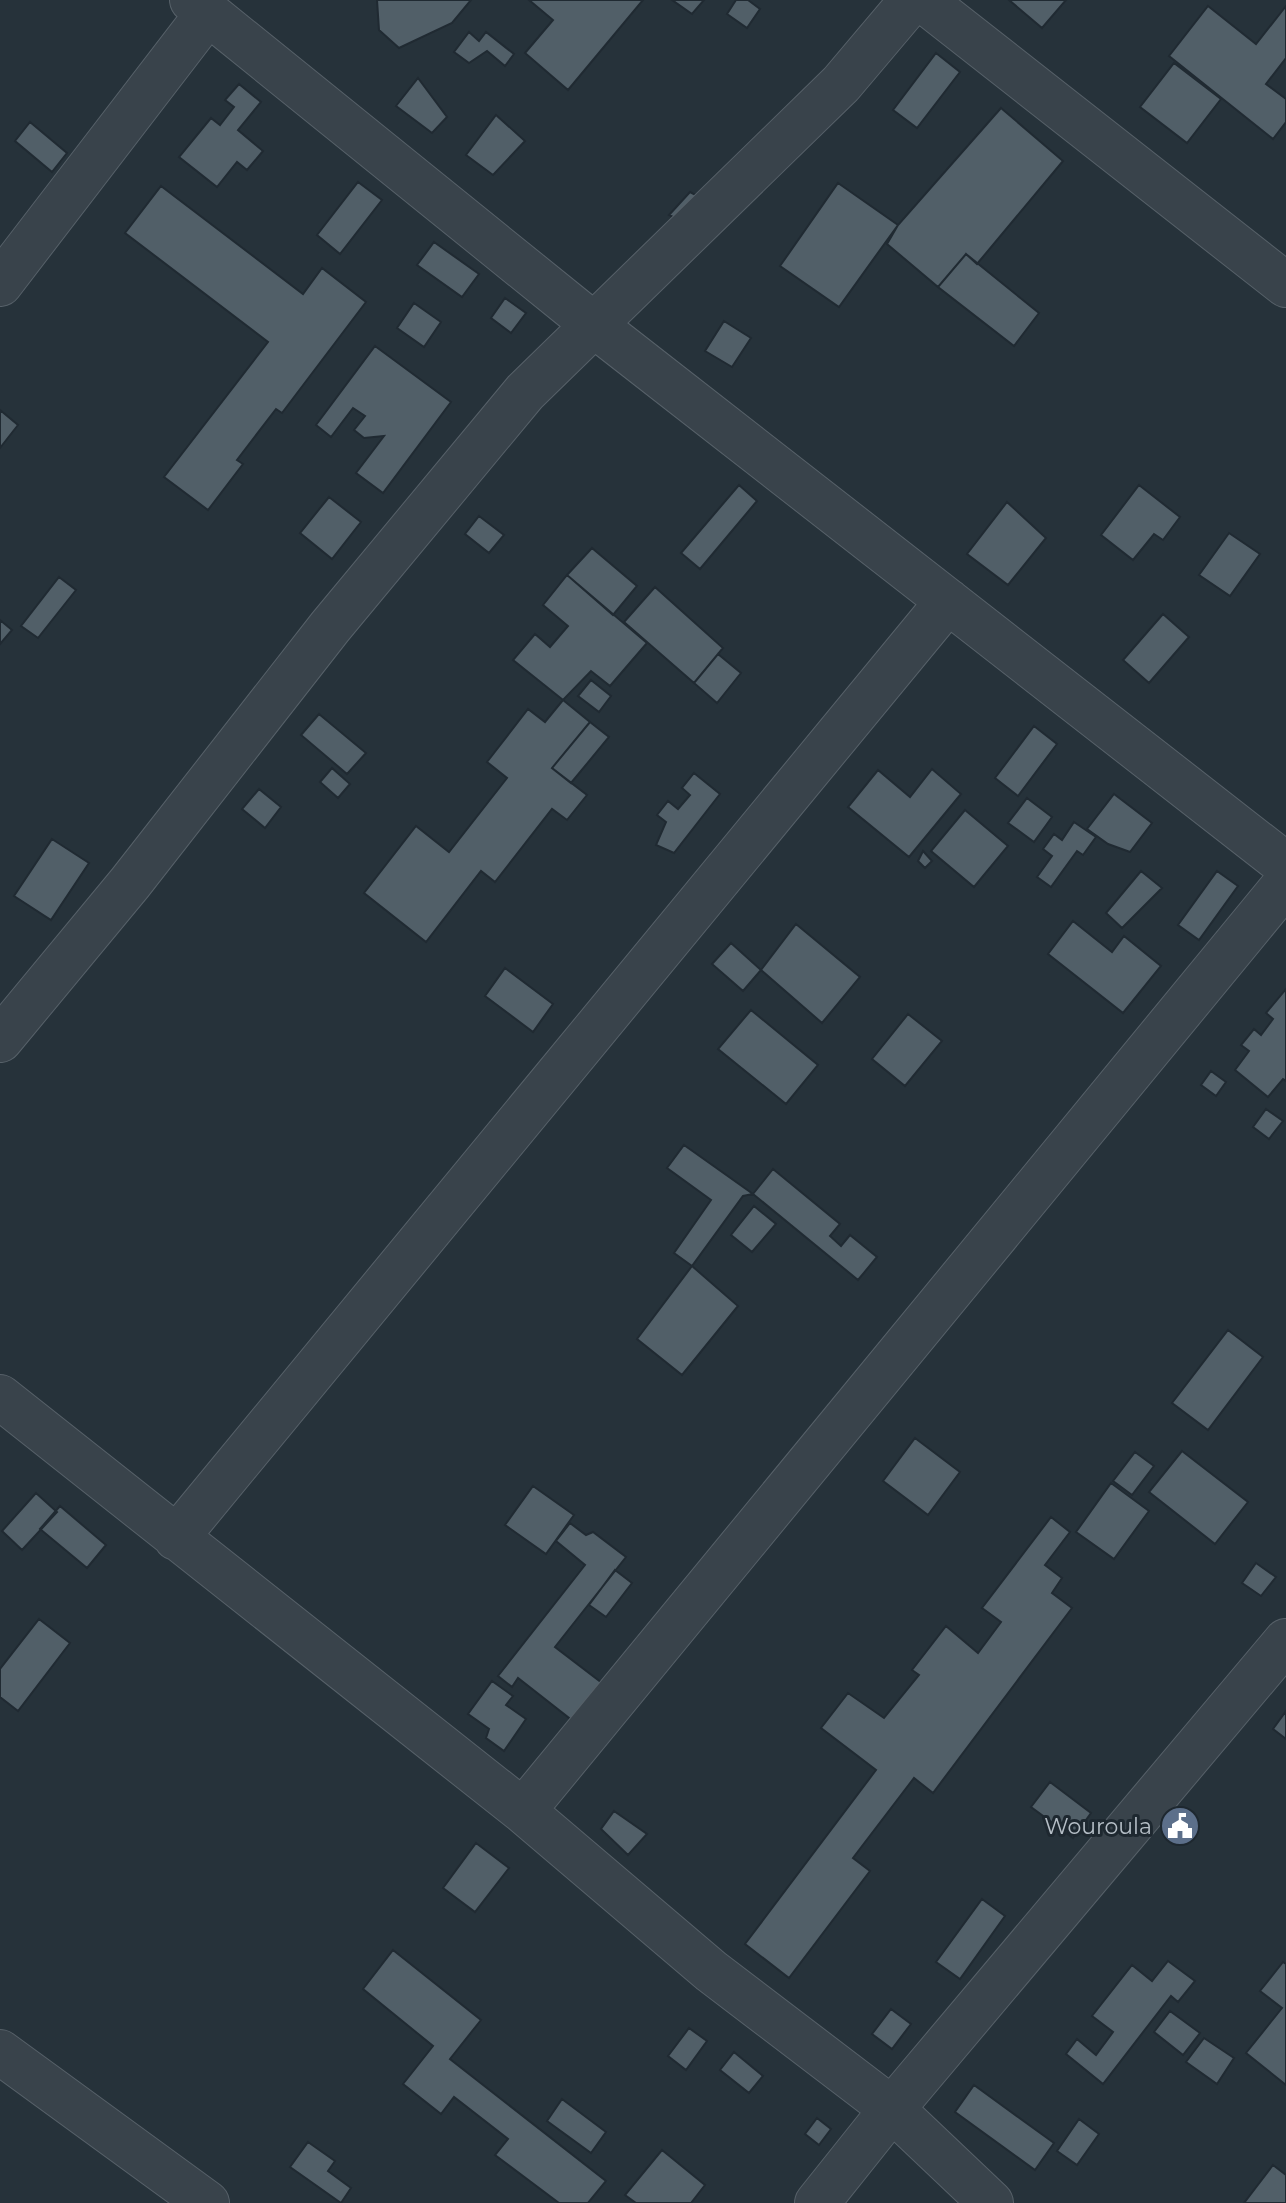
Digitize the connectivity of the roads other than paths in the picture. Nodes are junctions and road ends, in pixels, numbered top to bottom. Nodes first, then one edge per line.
1 (912, 0) edge
2 (923, 0) edge
3 (200, 6) edge
4 (0, 284) edge
5 (1286, 285) edge
6 (594, 325) junction
7 (948, 601) junction
8 (1286, 865) edge
9 (1286, 883) edge
10 (0, 1040) edge
11 (0, 1397) edge
12 (176, 1538) junction
13 (1286, 1641) edge
14 (523, 1811) junction
15 (2, 2058) edge
16 (892, 2109) junction
17 (983, 2200) edge
18 (207, 2203) edge
19 (817, 2203) edge

1 - 6 street
2 - 5 street
3 - 4 street
3 - 6 street
6 - 7 street
6 - 10 street
7 - 8 street
7 - 12 street
9 - 14 street
11 - 12 street
12 - 14 street
13 - 16 street
14 - 16 street
15 - 18 street
16 - 17 street
16 - 19 street

